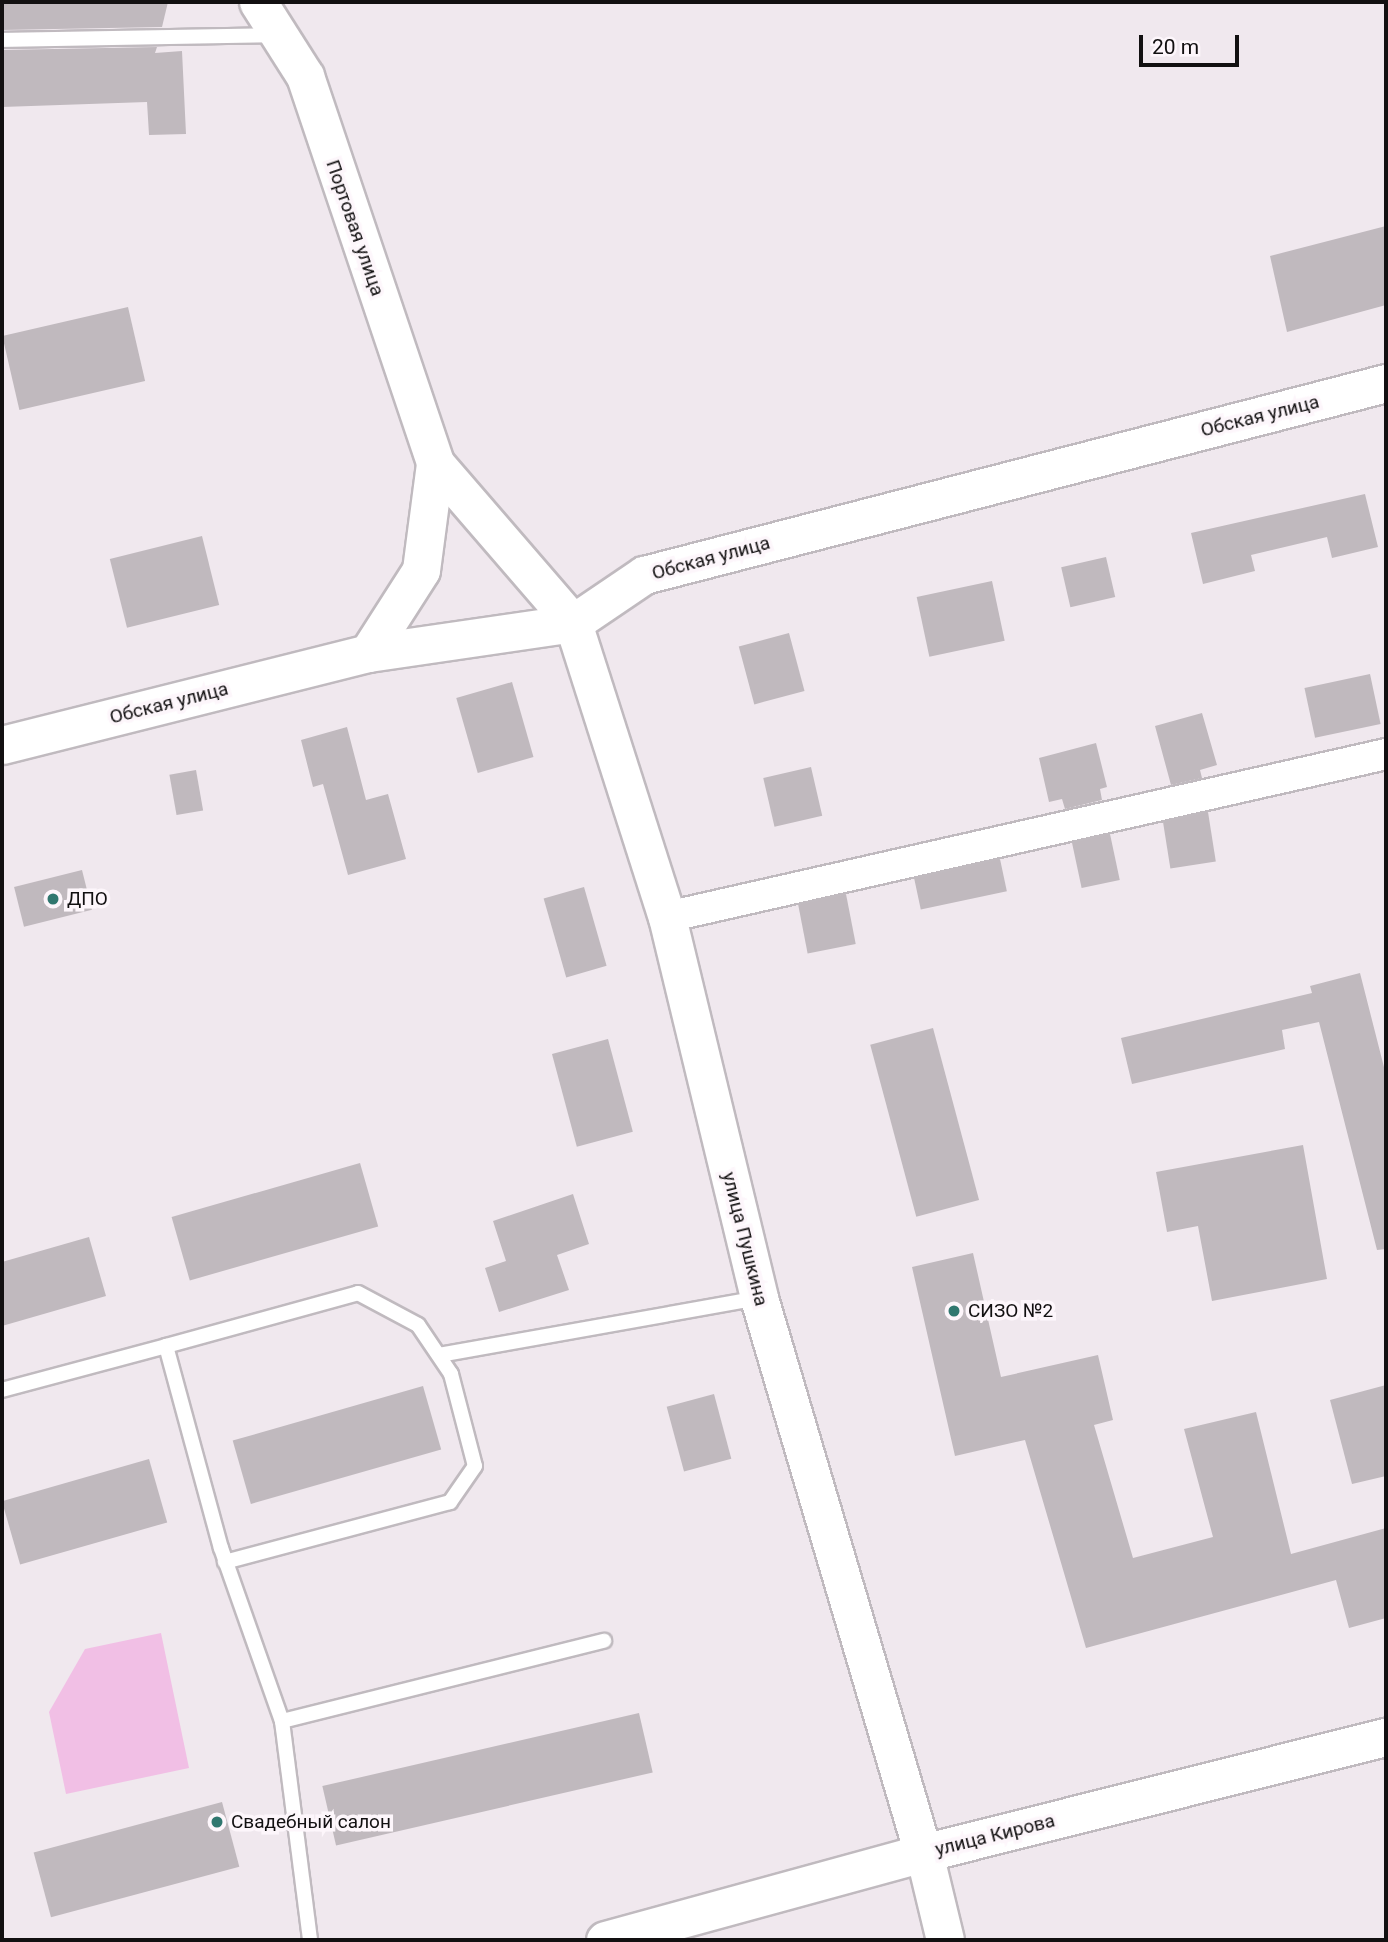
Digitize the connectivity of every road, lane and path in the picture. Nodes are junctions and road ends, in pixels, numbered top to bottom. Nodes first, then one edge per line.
1 (258, 2) edge
2 (277, 35) junction
3 (2, 40) edge
4 (1386, 383) edge
5 (435, 463) junction
6 (573, 623) junction
7 (368, 653) junction
8 (2, 746) edge
9 (1386, 754) edge
10 (667, 916) junction
11 (759, 1298) junction
12 (166, 1346) junction
13 (439, 1355) junction
14 (2, 1390) edge
15 (225, 1562) junction
16 (604, 1641) dead end
17 (282, 1721) junction
18 (1386, 1737) edge
19 (923, 1853) junction
20 (310, 1940) edge
21 (606, 1940) edge
22 (945, 1940) edge

1 - 2 street, Портовая улица
2 - 3 lane
2 - 5 street, Портовая улица
4 - 6 street, Обская улица
5 - 6 street
5 - 7 street
6 - 7 street, Обская улица
6 - 10 street, улица Пушкина
7 - 8 street, Обская улица
9 - 10 street
10 - 11 street, улица Пушкина
11 - 13 lane
11 - 19 street, улица Пушкина
12 - 13 lane
12 - 14 lane
12 - 15 lane
13 - 15 lane
15 - 17 lane
16 - 17 lane
17 - 20 lane
18 - 19 street, улица Кирова
19 - 21 street, улица Кирова
19 - 22 street, улица Пушкина

